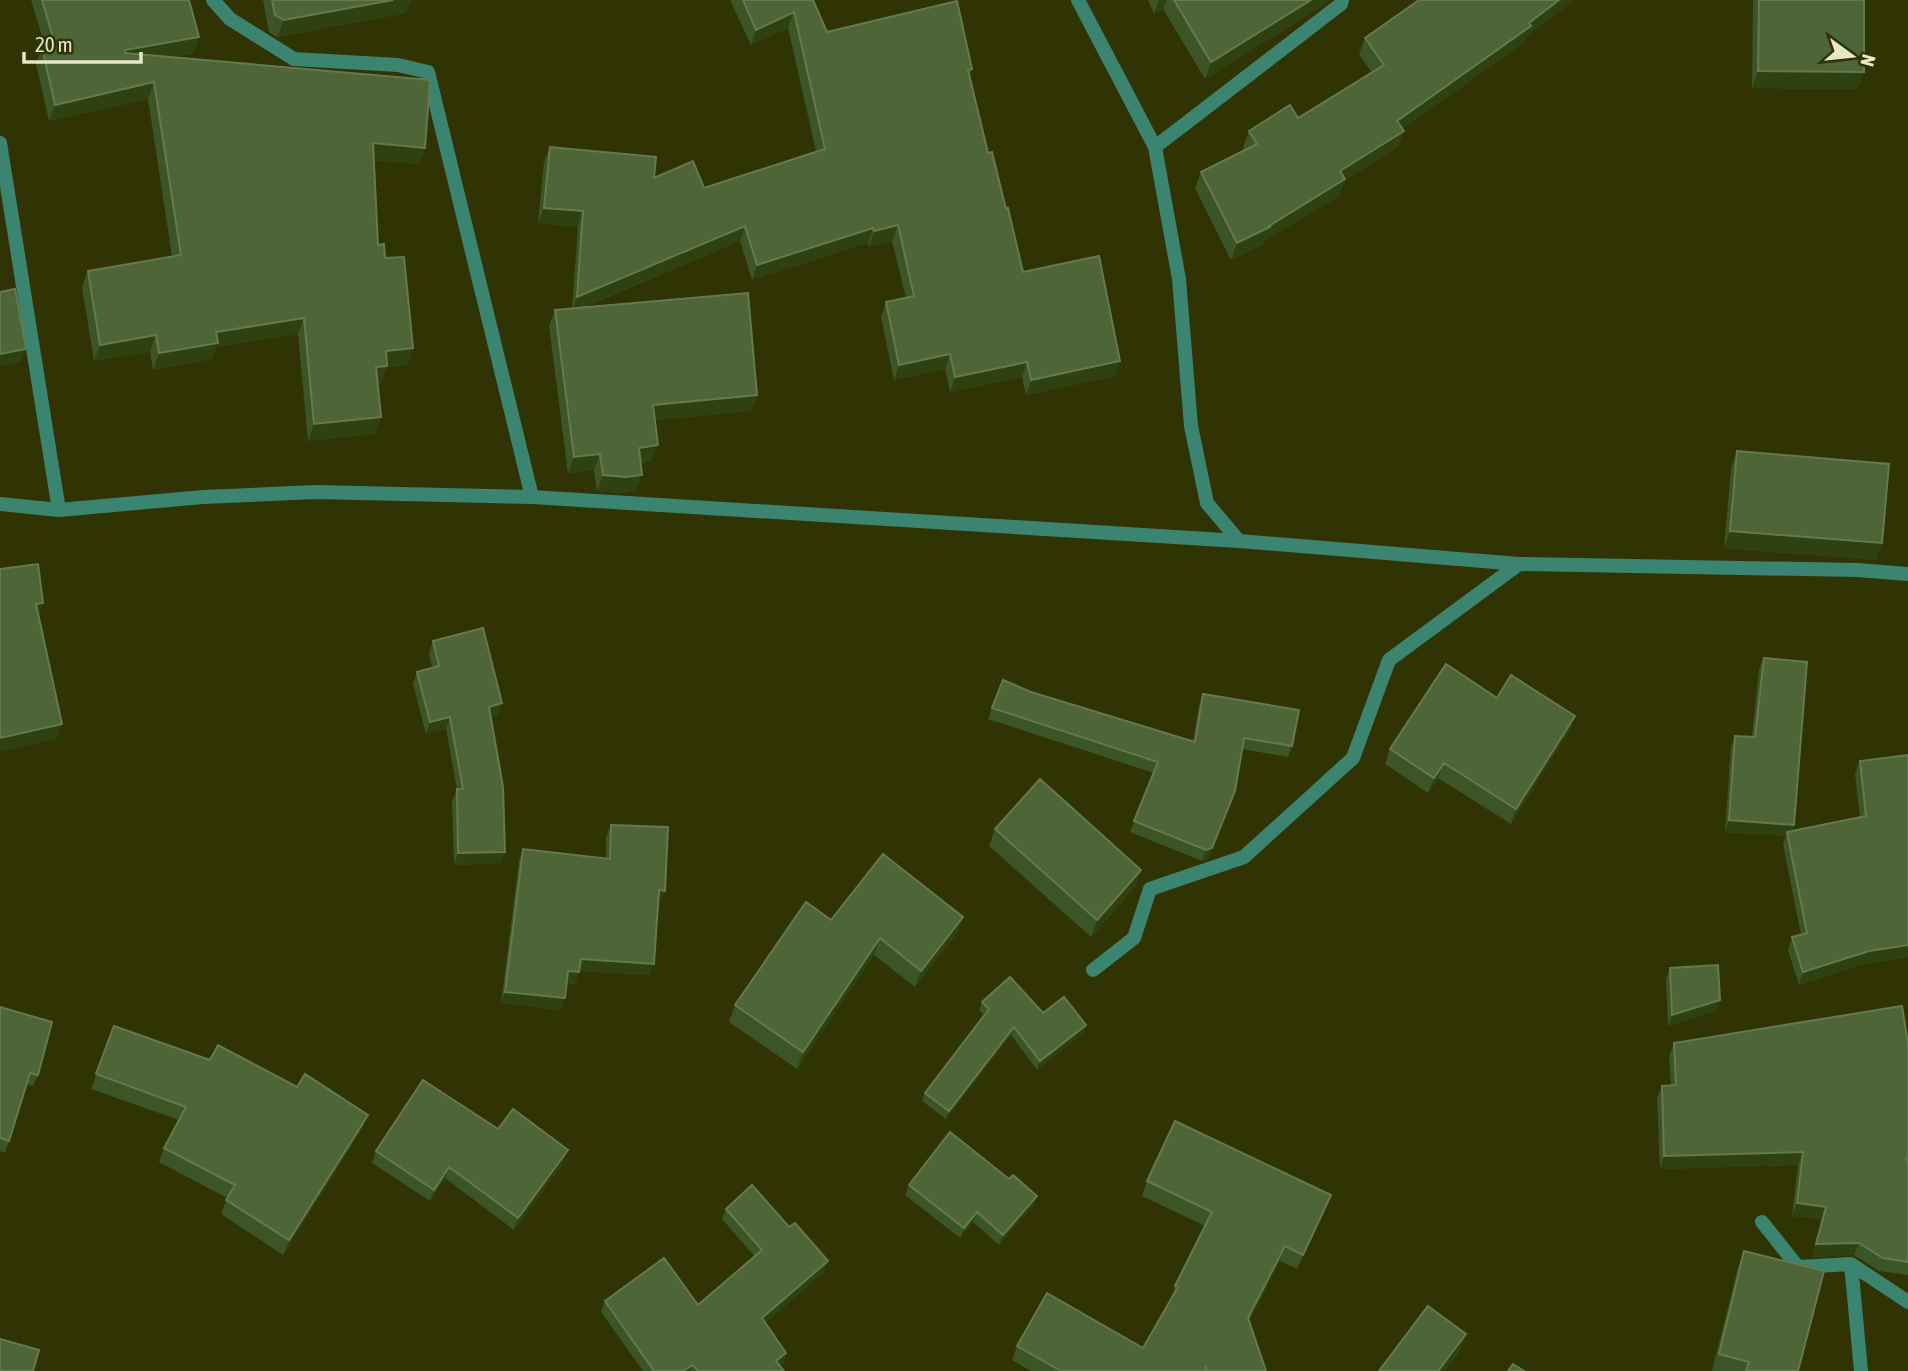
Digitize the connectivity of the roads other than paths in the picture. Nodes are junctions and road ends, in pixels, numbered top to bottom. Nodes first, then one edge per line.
1 (213, 0) edge
2 (1078, 0) edge
3 (1342, 0) edge
4 (0, 142) edge
5 (1155, 147) junction
6 (532, 497) junction
7 (0, 504) edge
8 (59, 510) junction
9 (1239, 541) junction
10 (1519, 564) junction
11 (1908, 574) edge
12 (1093, 970) dead end
13 (1762, 1222) dead end
14 (1851, 1264) junction
15 (1908, 1302) edge
16 (1861, 1371) edge

1 - 6 street
2 - 5 street
3 - 5 street
4 - 8 street
5 - 9 street
6 - 8 street
6 - 9 street
7 - 8 street
9 - 10 street
10 - 11 street
10 - 12 street
13 - 14 street
14 - 15 street
14 - 16 street

